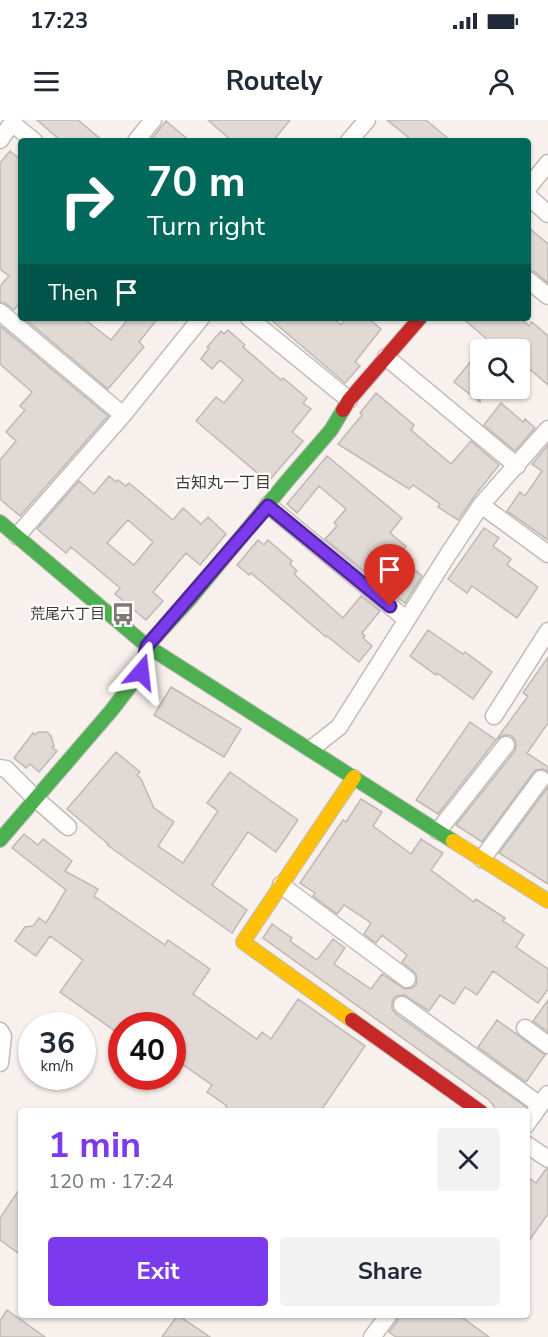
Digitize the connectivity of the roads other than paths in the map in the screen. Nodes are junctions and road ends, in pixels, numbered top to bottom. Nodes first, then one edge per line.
1 (153, 120) edge
2 (367, 120) edge
3 (13, 121) edge
4 (31, 138) edge
5 (138, 138) edge
6 (352, 138) edge
7 (0, 140) edge
8 (548, 163) edge
9 (531, 184) edge
10 (531, 199) edge
11 (548, 214) edge
12 (531, 282) edge
13 (548, 296) edge
14 (0, 312) edge
15 (199, 321) edge
16 (253, 321) edge
17 (417, 321) edge
18 (386, 357) junction
19 (349, 400) junction
20 (123, 415) junction
21 (548, 429) edge
22 (517, 466) junction
23 (481, 505) junction
24 (268, 506) junction
25 (0, 522) edge
26 (17, 536) junction
27 (548, 554) edge
28 (407, 620) junction
29 (548, 631) edge
30 (147, 646) junction
31 (494, 716) dead end
32 (506, 745) dead end
33 (311, 749) junction
34 (0, 768) edge
35 (354, 777) junction
36 (541, 779) dead end
37 (35, 798) junction
38 (68, 828) dead end
39 (438, 831) junction
40 (0, 840) edge
41 (482, 859) junction
42 (281, 885) junction
43 (548, 901) edge
44 (407, 979) dead end
45 (402, 1005) dead end
46 (525, 1028) dead end
47 (0, 1030) edge
48 (548, 1045) edge
49 (0, 1063) edge
50 (544, 1100) edge
51 (475, 1108) edge
52 (530, 1119) edge
53 (530, 1147) edge
54 (548, 1159) edge
55 (386, 1318) edge
56 (372, 1337) edge

1 - 5 street
2 - 6 street
3 - 4 street
3 - 7 street
8 - 9 street
10 - 11 street
12 - 13 street
14 - 20 street
15 - 20 street
16 - 19 street
17 - 18 street
18 - 19 street
18 - 22 street
19 - 24 street
20 - 26 street
21 - 22 street
22 - 23 street
23 - 27 street
23 - 28 street
24 - 28 street
24 - 30 street
25 - 26 street
26 - 30 street
28 - 33 street
29 - 31 street
30 - 33 street
30 - 37 street
32 - 39 street
33 - 35 street
34 - 37 street
35 - 39 street
35 - 42 street
36 - 41 street
37 - 38 street
37 - 40 street
39 - 41 street
41 - 43 street
42 - 44 street
42 - 51 street
45 - 50 street
46 - 48 street
47 - 49 street
50 - 52 street
53 - 54 street
55 - 56 street

